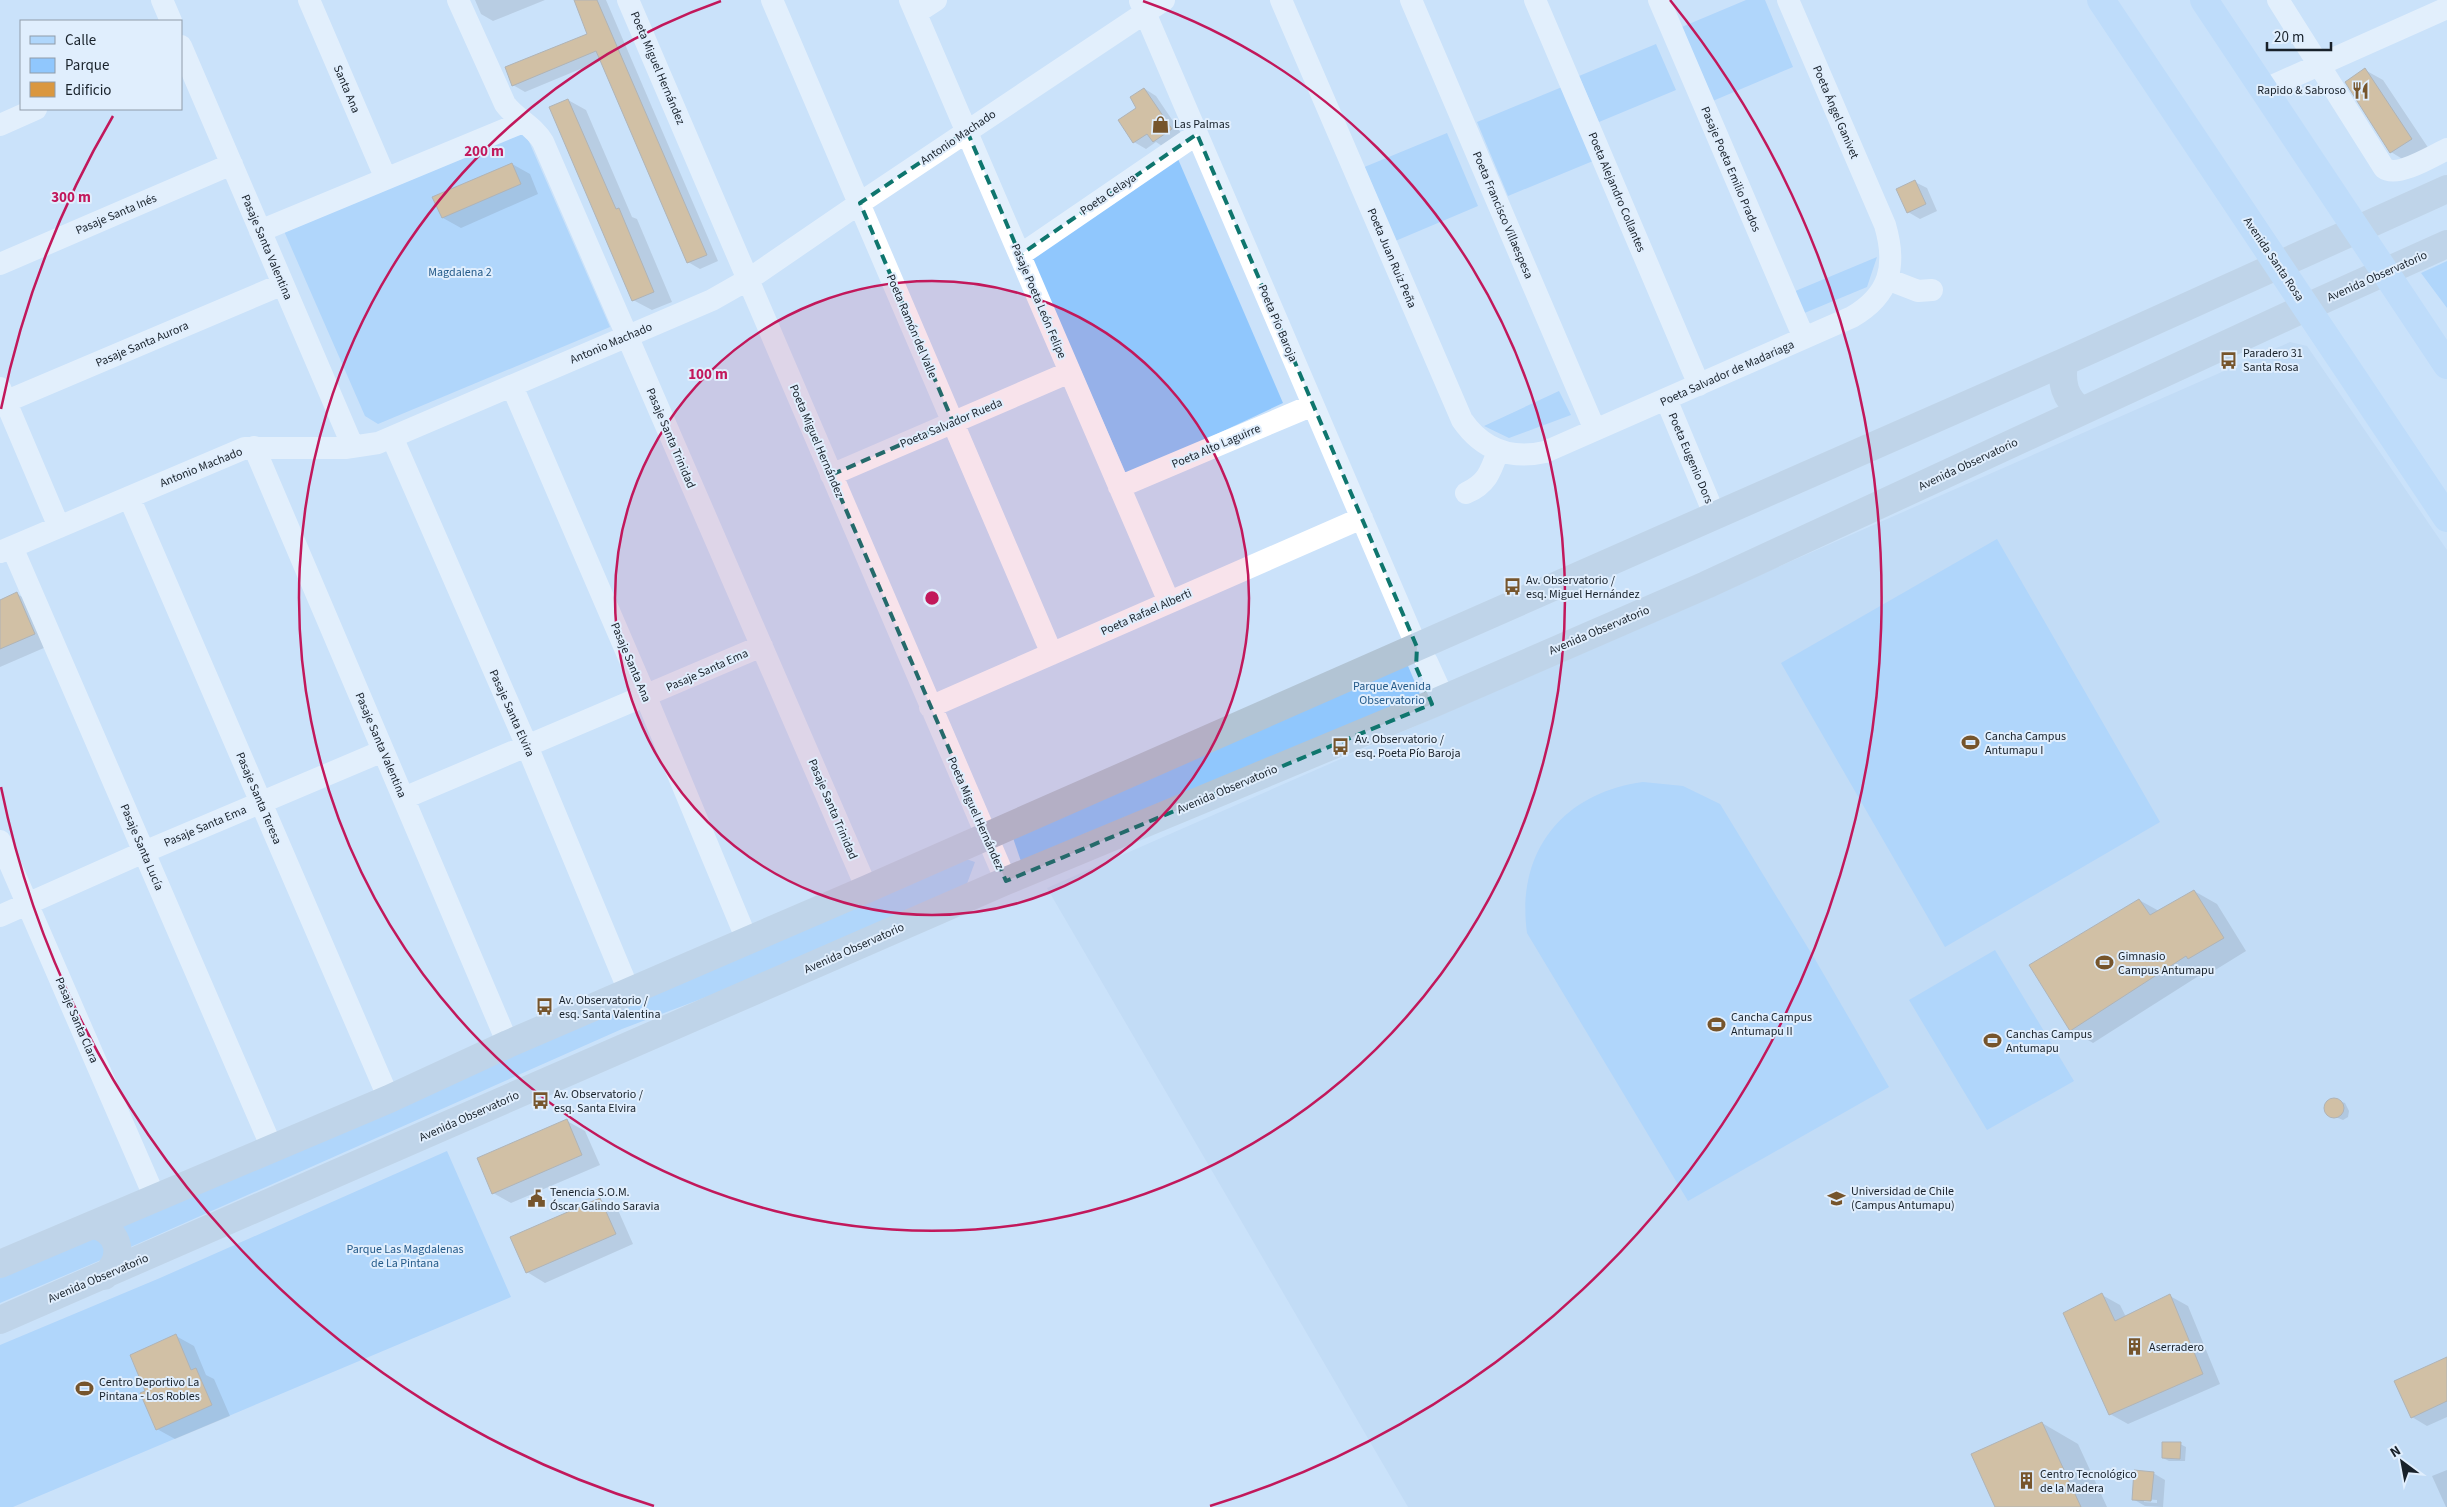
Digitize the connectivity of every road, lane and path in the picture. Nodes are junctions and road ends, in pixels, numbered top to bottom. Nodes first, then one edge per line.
1 (162, 0) edge
2 (309, 0) edge
3 (458, 0) edge
4 (628, 0) edge
5 (772, 0) edge
6 (936, 0) edge
7 (1164, 0) edge
8 (1281, 0) edge
9 (1411, 0) edge
10 (1535, 0) edge
11 (1659, 0) edge
12 (1788, 0) edge
13 (2101, 0) edge
14 (2204, 0) edge
15 (2278, 0) edge
16 (1142, 6) edge
17 (913, 7) edge
18 (2432, 8) edge
19 (171, 20) edge
20 (182, 48) edge
21 (2320, 65) junction
22 (2264, 90) junction
23 (34, 110) edge
24 (523, 122) junction
25 (0, 125) edge
26 (966, 131) junction
27 (1197, 134) junction
28 (2447, 149) edge
29 (232, 164) junction
30 (386, 179) junction
31 (2447, 190) edge
32 (860, 203) junction
33 (1885, 225) joint
34 (2356, 230) junction
35 (260, 231) junction
36 (2447, 244) edge
37 (1020, 255) junction
38 (0, 264) edge
39 (2280, 266) junction
40 (2384, 272) junction
41 (1888, 279) junction
42 (749, 280) junction
43 (283, 284) junction
44 (1932, 290) dead end
45 (2307, 307) junction
46 (627, 336) junction
47 (1804, 338) junction
48 (2064, 362) junction
49 (2447, 365) edge
50 (1070, 372) junction
51 (1700, 385) junction
52 (512, 386) junction
53 (2, 398) edge
54 (1666, 399) junction
55 (1313, 405) junction
56 (2082, 411) junction
57 (953, 422) junction
58 (1595, 430) junction
59 (392, 437) junction
60 (254, 447) junction
61 (353, 447) junction
62 (1498, 451) junction
63 (832, 475) junction
64 (1119, 487) junction
65 (1466, 493) dead end
66 (129, 497) junction
67 (1715, 516) junction
68 (1362, 518) junction
69 (2447, 518) edge
70 (59, 527) junction
71 (6, 550) edge
72 (1169, 602) junction
73 (762, 646) junction
74 (1417, 647) junction
75 (1052, 654) junction
76 (646, 697) junction
77 (1437, 700) junction
78 (930, 707) junction
79 (527, 746) junction
80 (383, 751) junction
81 (404, 798) junction
82 (261, 802) junction
83 (986, 835) junction
84 (0, 841) edge
85 (144, 852) junction
86 (1006, 881) junction
87 (867, 889) junction
88 (28, 904) junction
89 (0, 916) edge
90 (747, 940) junction
91 (629, 991) junction
92 (508, 1044) junction
93 (389, 1099) junction
94 (272, 1148) junction
95 (155, 1198) junction
96 (94, 1225) junction
97 (2, 1257) edge
98 (104, 1276) junction
99 (0, 1320) edge

1 - 19 street
2 - 30 street, Santa Ana
3 - 24 street, Pasaje Santa Trinidad
4 - 42 street, Poeta Miguel Hernández
5 - 32 street, Poeta Ramón del Valle
6 - 17 street
7 - 16 street, Antonio Machado
8 - 62 street, Poeta Juan Ruiz Peña
9 - 58 street, Poeta Francisco Villaespesa
10 - 51 street, Poeta Alejandro Collantes
11 - 47 street, Pasaje Poeta Emilio Prados
12 - 33 street, Poeta Ángel Ganivet
13 - 39 main road, Avenida Santa Rosa
14 - 22 main road
15 - 21 street
16 - 26 street, Antonio Machado
16 - 27 street, Poeta Pío Baroja
17 - 26 street, Pasaje Poeta León Felipe
18 - 21 street
20 - 29 street, Pasaje Santa Valentina
21 - 22 street
21 - 28 street
22 - 34 main road
23 - 25 street
24 - 30 street
24 - 46 street, Pasaje Santa Trinidad
26 - 32 street, Antonio Machado
26 - 37 street, Pasaje Poeta León Felipe
27 - 37 street, Poeta Celaya
27 - 55 street, Poeta Pío Baroja
29 - 35 street, Pasaje Santa Valentina
29 - 38 street, Pasaje Santa Inés
30 - 35 street
31 - 34 main road
32 - 42 street, Antonio Machado
32 - 57 street, Poeta Ramón del Valle
33 - 41 street, Poeta Salvador de Madariaga
34 - 39 main road
34 - 40 main road
35 - 43 street, Pasaje Santa Valentina
36 - 40 main road, Avenida Observatorio
37 - 50 street, Pasaje Poeta León Felipe
39 - 45 main road, Avenida Santa Rosa
39 - 48 main road
40 - 45 main road, Avenida Observatorio
40 - 49 main road
41 - 44 street
41 - 47 street, Poeta Salvador de Madariaga
42 - 46 street, Antonio Machado
42 - 63 street, Poeta Miguel Hernández
43 - 53 street, Pasaje Santa Aurora
43 - 61 street, Pasaje Santa Valentina
45 - 56 main road, Avenida Observatorio
45 - 69 main road, Avenida Santa Rosa
46 - 52 street, Antonio Machado
46 - 73 street, Pasaje Santa Trinidad
47 - 51 street, Poeta Salvador de Madariaga
48 - 56 main road
48 - 67 main road
50 - 57 street, Poeta Salvador Rueda
50 - 64 street, Pasaje Poeta León Felipe
51 - 54 street, Poeta Salvador de Madariaga
52 - 59 street, Antonio Machado
52 - 76 street, Pasaje Santa Ana
53 - 70 street
54 - 58 street, Poeta Salvador de Madariaga
54 - 67 street, Poeta Eugenio Dors
55 - 64 street, Poeta Alto Laguirre
55 - 68 street, Poeta Pío Baroja
56 - 77 main road, Avenida Observatorio
57 - 63 street, Poeta Salvador Rueda
57 - 75 street, Poeta Ramón del Valle
58 - 62 street, Poeta Salvador de Madariaga
59 - 61 street, Antonio Machado
59 - 79 street, Pasaje Santa Elvira
60 - 61 street, Antonio Machado
60 - 66 street, Antonio Machado
60 - 80 street, Pasaje Santa Valentina
62 - 65 street
63 - 78 street, Poeta Miguel Hernández
64 - 72 street, Pasaje Poeta León Felipe
66 - 70 street, Antonio Machado
66 - 82 street, Pasaje Santa Teresa
67 - 74 main road
68 - 72 street, Poeta Rafael Alberti
68 - 74 street, Poeta Pío Baroja
70 - 71 street, Antonio Machado
71 - 85 street, Pasaje Santa Lucía
72 - 75 street, Poeta Rafael Alberti
73 - 76 street, Pasaje Santa Ema
73 - 87 street, Pasaje Santa Trinidad
74 - 77 street, Poeta Pío Baroja
74 - 83 main road
75 - 78 street, Poeta Rafael Alberti
76 - 79 street, Pasaje Santa Ema
76 - 90 street, Pasaje Santa Ana
77 - 86 main road, Avenida Observatorio
78 - 83 street, Poeta Miguel Hernández
79 - 81 street, Pasaje Santa Ema
79 - 91 street, Pasaje Santa Elvira
80 - 81 street, Pasaje Santa Valentina
80 - 82 street, Pasaje Santa Ema
81 - 92 street, Pasaje Santa Valentina
82 - 85 street, Pasaje Santa Ema
82 - 93 street, Pasaje Santa Teresa
83 - 86 street, Poeta Miguel Hernández
83 - 87 main road
84 - 88 street, Pasaje Santa Clara
85 - 88 street, Pasaje Santa Ema
85 - 94 street, Pasaje Santa Lucía
86 - 98 main road, Avenida Observatorio
87 - 90 main road
88 - 89 street, Pasaje Santa Ema
88 - 95 street, Pasaje Santa Clara
90 - 91 main road
91 - 92 main road
92 - 93 main road
93 - 94 main road
94 - 95 main road
95 - 96 main road
96 - 97 main road
96 - 98 main road
98 - 99 main road, Avenida Observatorio

